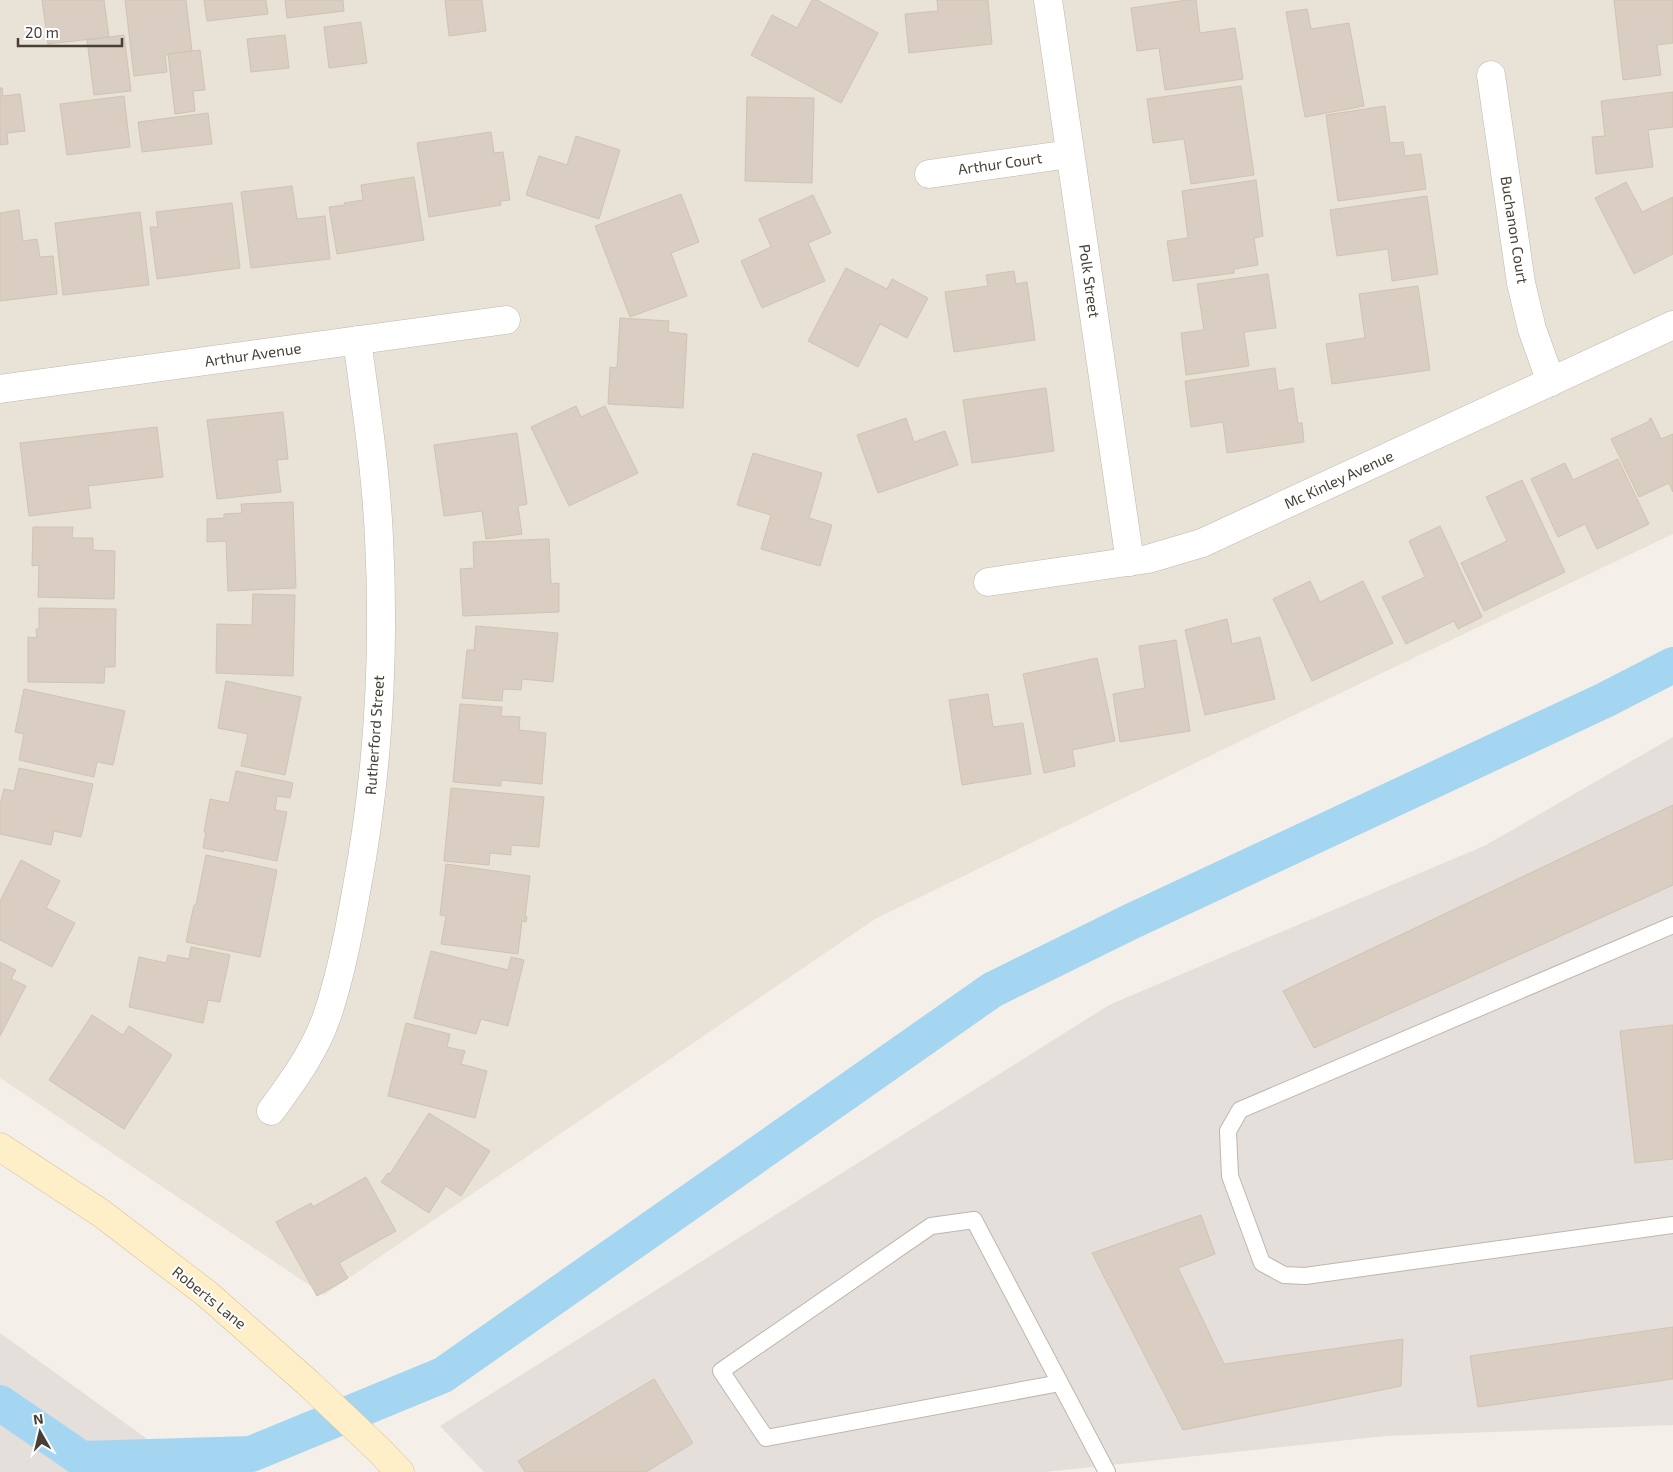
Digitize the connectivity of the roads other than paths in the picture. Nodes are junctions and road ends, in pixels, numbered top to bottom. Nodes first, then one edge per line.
1 (1048, 0) edge
2 (1491, 75) dead end
3 (1070, 154) junction
4 (929, 174) dead end
5 (506, 320) dead end
6 (1673, 325) edge
7 (357, 340) junction
8 (1551, 382) junction
9 (0, 389) edge
10 (1130, 562) junction
11 (988, 582) dead end
12 (1673, 925) edge
13 (271, 1112) dead end
14 (0, 1147) edge
15 (1673, 1224) edge
16 (1060, 1383) junction
17 (400, 1472) edge
18 (1107, 1472) edge

1 - 3 street, Polk Street
2 - 8 street, Buchanon Court
3 - 4 street, Arthur Court
3 - 10 street, Polk Street
5 - 7 street, Arthur Avenue
6 - 8 street, Mc Kinley Avenue
7 - 9 street, Arthur Avenue
7 - 13 street, Rutherford Street
8 - 10 street, Mc Kinley Avenue
10 - 11 street, Mc Kinley Avenue
12 - 15 lane
14 - 17 street, Roberts Lane
16 - 16 lane
16 - 18 lane

